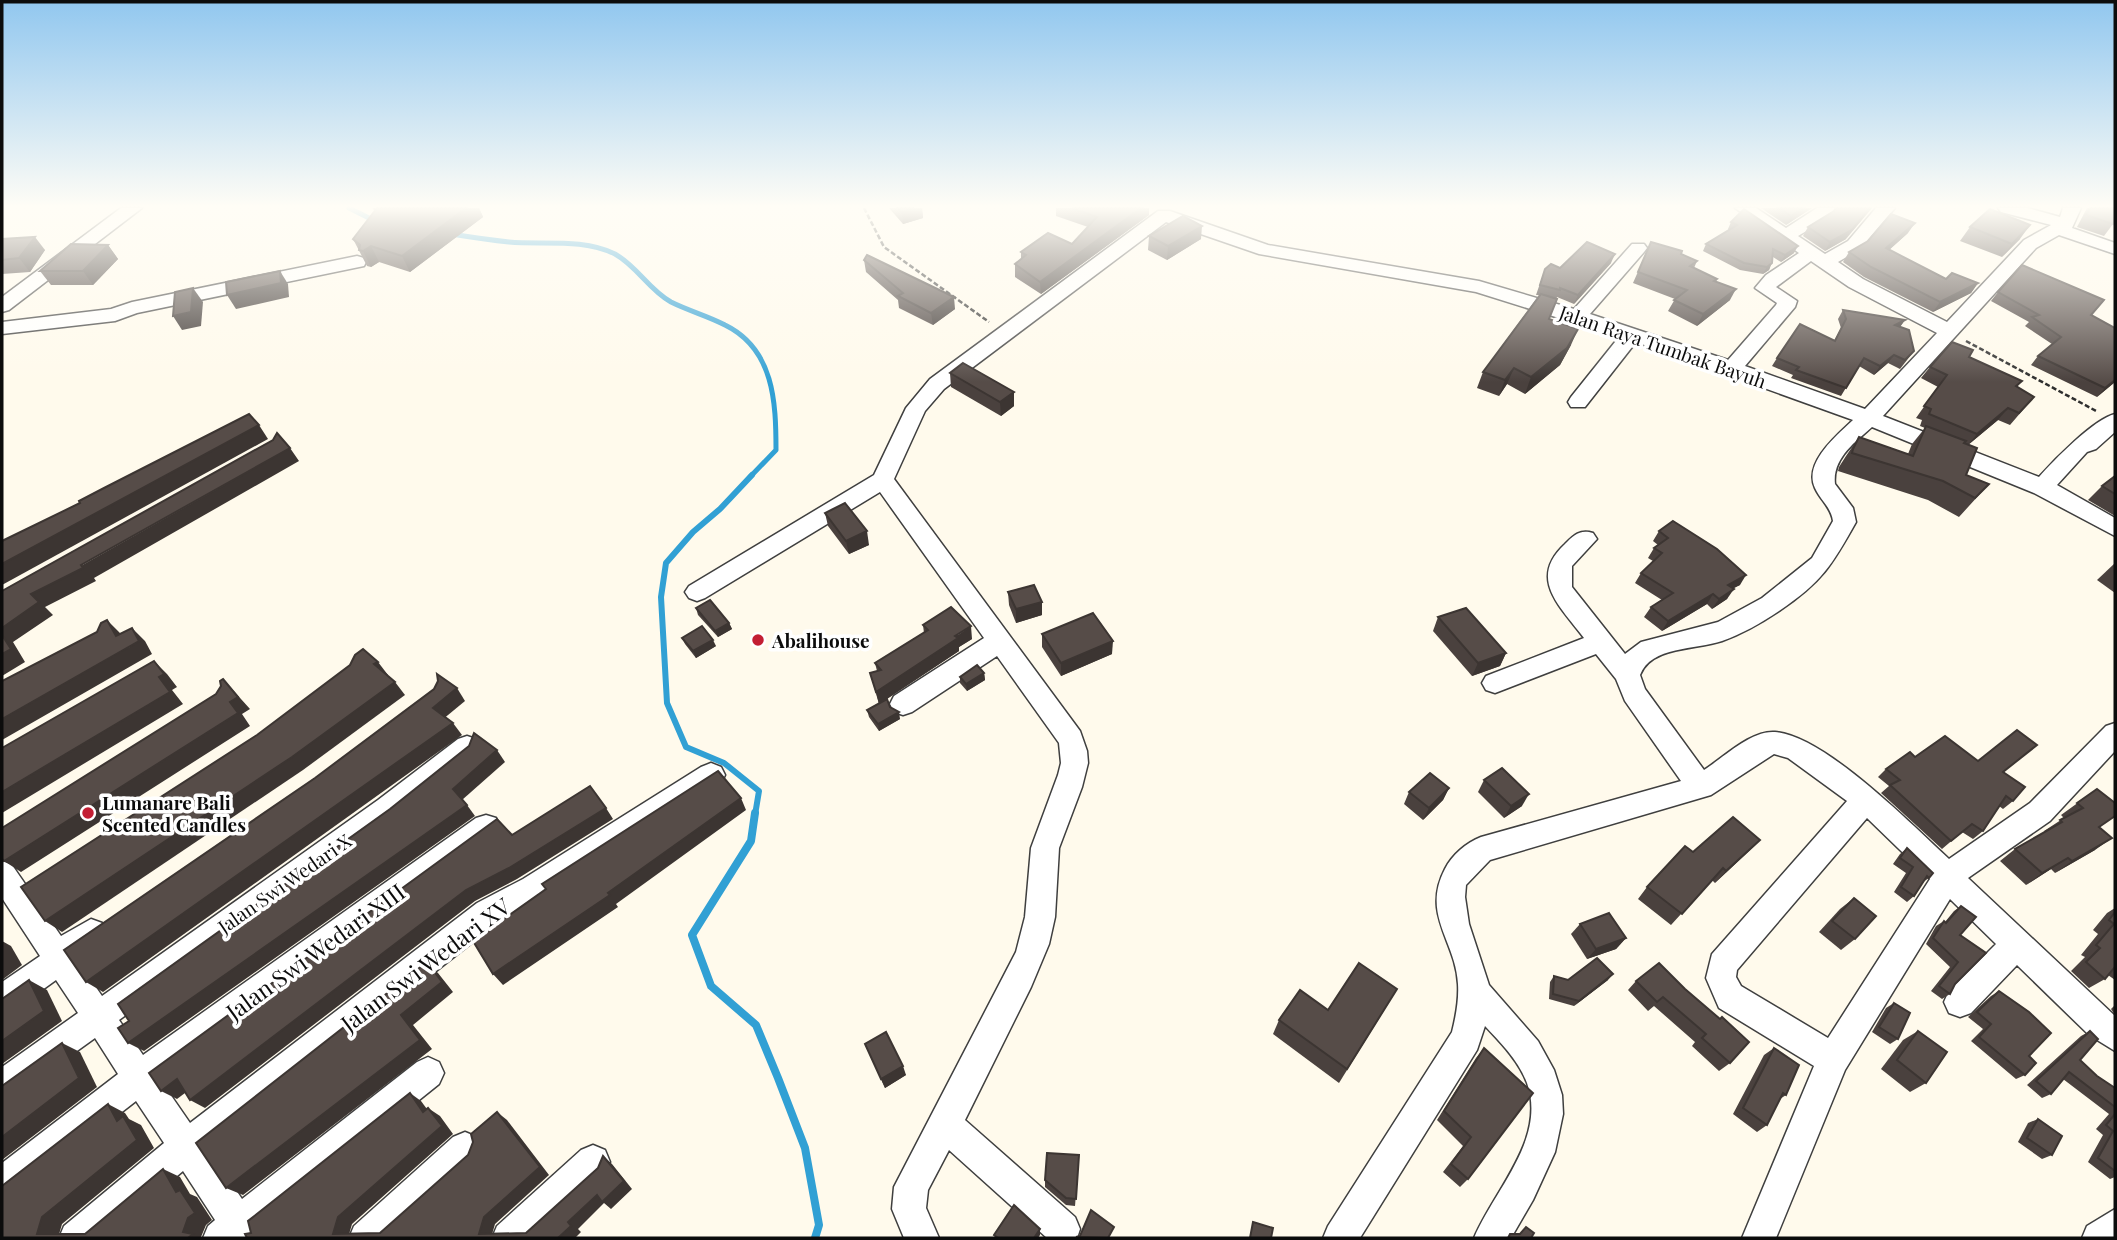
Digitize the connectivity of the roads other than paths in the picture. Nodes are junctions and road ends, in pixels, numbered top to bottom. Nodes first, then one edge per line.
1 (56, 266) edge
2 (338, 266) edge
3 (1091, 266) edge
4 (1357, 266) edge
5 (1622, 266) edge
6 (1801, 266) edge
7 (1830, 266) edge
8 (2009, 266) edge
9 (2, 306) edge
10 (1578, 316) junction
11 (2, 328) edge
12 (1948, 331) junction
13 (1632, 334) junction
14 (1732, 368) junction
15 (1578, 402) dead end
16 (1870, 417) junction
17 (2109, 418) edge
18 (883, 480) junction
19 (2042, 487) junction
20 (2115, 528) edge
21 (1585, 539) dead end
22 (697, 592) dead end
23 (1000, 641) junction
24 (1600, 642) junction
25 (1627, 675) junction
26 (1495, 682) dead end
27 (903, 704) dead end
28 (2115, 734) edge
29 (467, 747) edge
30 (711, 775) edge
31 (1701, 787) junction
32 (1866, 800) junction
33 (492, 823) edge
34 (1948, 876) junction
35 (19, 883) edge
36 (113, 918) edge
37 (2017, 944) junction
38 (59, 958) junction
39 (1473, 990) junction
40 (2, 1000) edge
41 (1959, 1002) dead end
42 (98, 1016) junction
43 (2115, 1035) edge
44 (1833, 1059) junction
45 (428, 1073) dead end
46 (139, 1078) junction
47 (2, 1086) edge
48 (946, 1125) junction
49 (186, 1147) junction
50 (466, 1149) dead end
51 (593, 1162) dead end
52 (2, 1184) edge
53 (2115, 1226) edge
54 (1063, 1229) dead end
55 (235, 1233) edge
56 (76, 1238) edge
57 (366, 1238) edge
58 (509, 1238) edge
59 (922, 1238) edge
60 (1340, 1238) edge
61 (1492, 1238) edge
62 (1759, 1238) edge
63 (2099, 1238) edge

1 - 9 street
2 - 11 street
3 - 18 street
4 - 10 street, Jalan Raya Tumbak Bayuh
5 - 10 street
6 - 14 street
7 - 12 street
8 - 12 street
10 - 13 street, Jalan Raya Tumbak Bayuh
12 - 16 street
13 - 14 street, Jalan Raya Tumbak Bayuh
13 - 15 street
14 - 16 street, Jalan Raya Tumbak Bayuh
16 - 19 street, Jalan Raya Tumbak Bayuh
16 - 25 street
17 - 19 street
18 - 22 street
18 - 23 street
19 - 20 street, Jalan Raya Tumbak Bayuh
21 - 24 street
23 - 27 street
23 - 48 street
24 - 25 street
24 - 26 street
25 - 31 street
28 - 34 street
29 - 42 street, Jalan Swi Wedari X
30 - 49 street, Jalan Swi Wedari XV
31 - 32 street
31 - 39 street
32 - 34 street
32 - 44 street
33 - 46 street, Jalan Swi Wedari XIII
34 - 37 street
34 - 44 street
35 - 38 street
36 - 38 street
37 - 41 street
37 - 43 street
38 - 40 street
38 - 42 street
39 - 60 street
39 - 61 street
42 - 46 street
42 - 47 street, Jalan Swi Wedari X
44 - 62 street
45 - 55 street
46 - 49 street
46 - 52 street, Jalan Swi Wedari XIII
48 - 54 street
48 - 59 street
49 - 55 street
49 - 56 street, Jalan Swi Wedari XV
50 - 57 street
51 - 58 street
53 - 63 street

